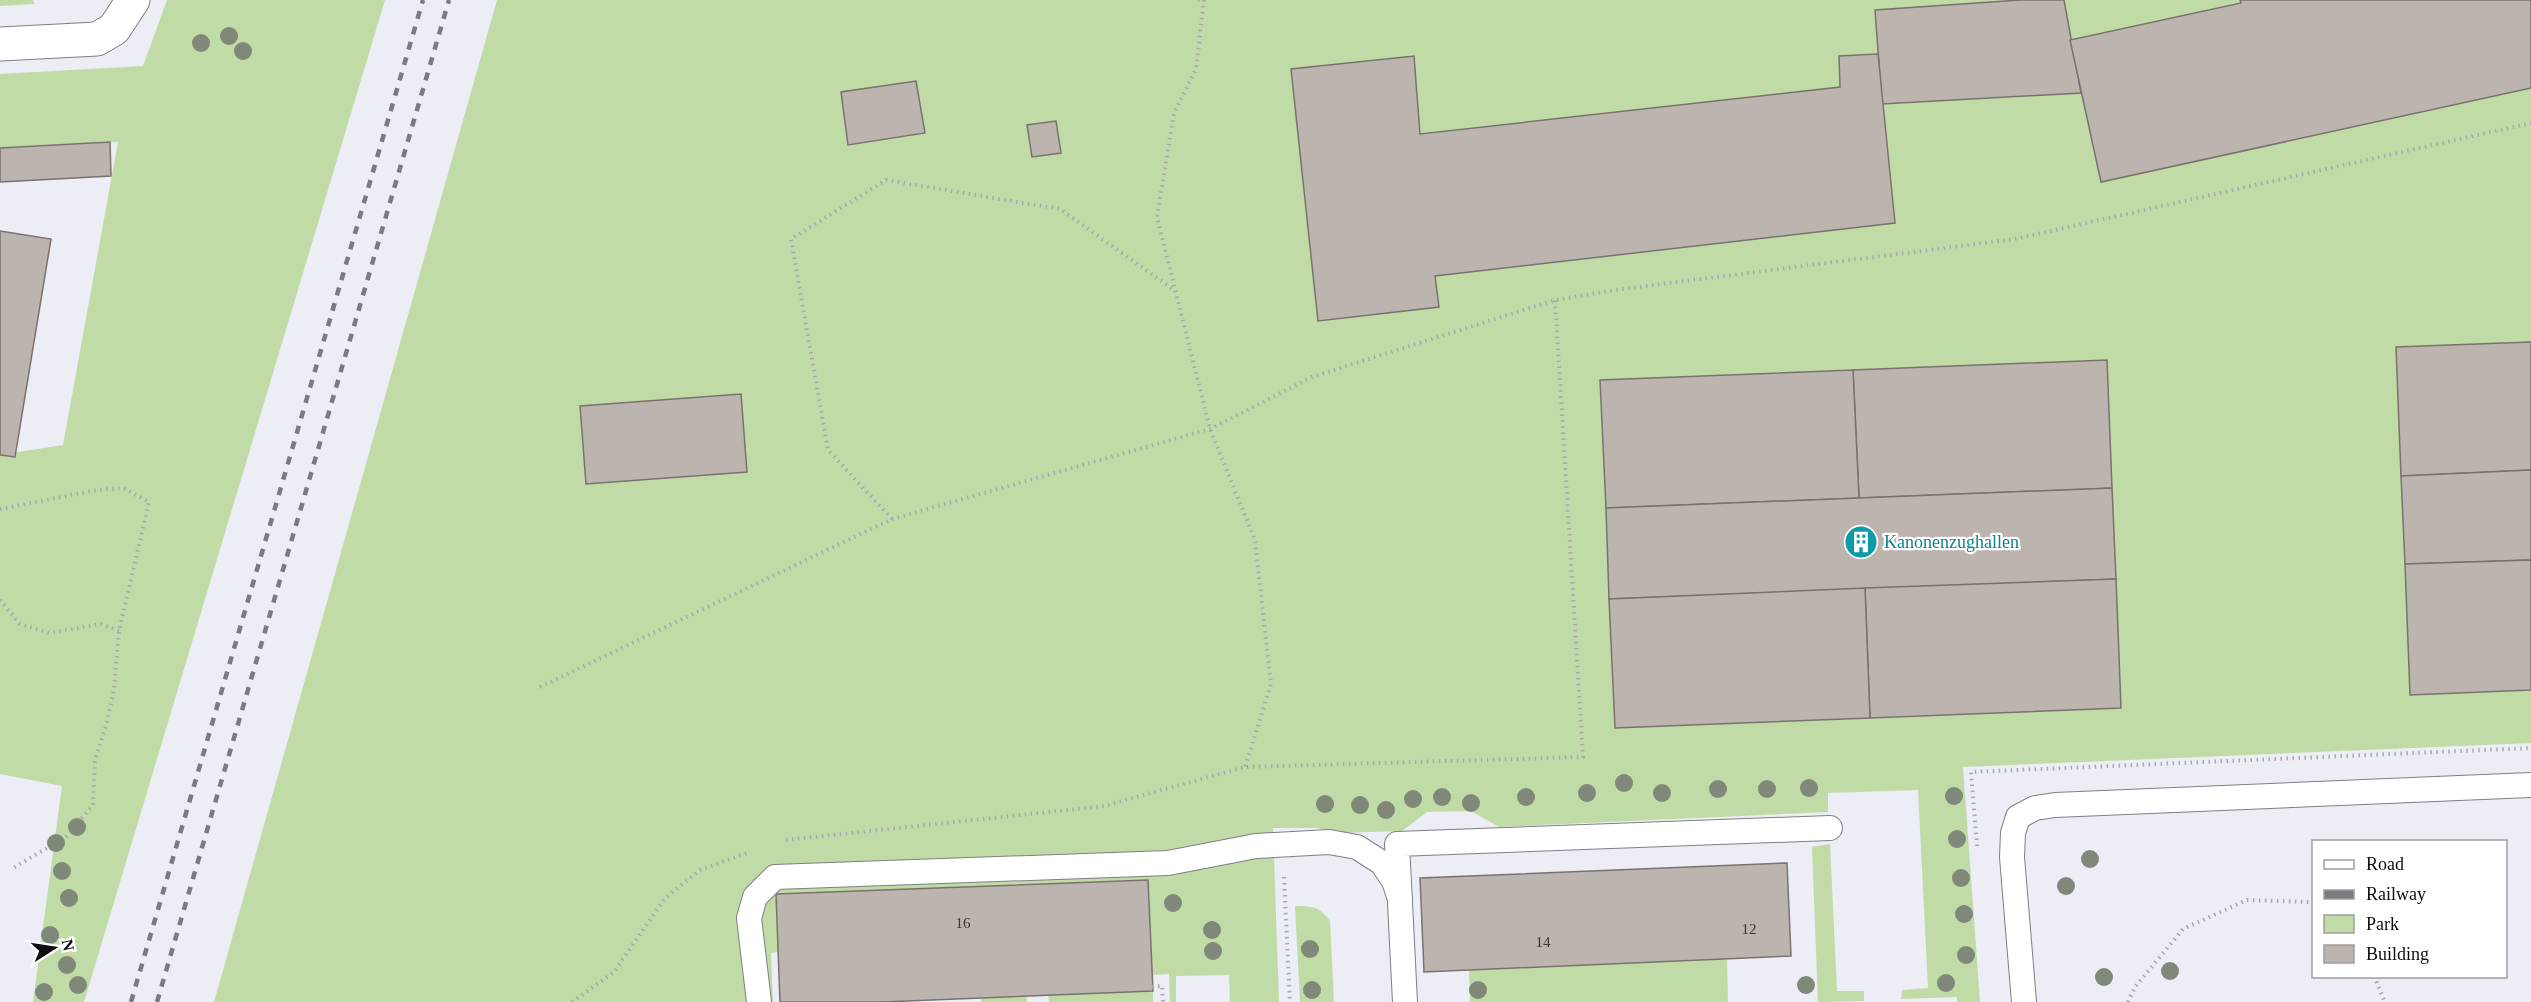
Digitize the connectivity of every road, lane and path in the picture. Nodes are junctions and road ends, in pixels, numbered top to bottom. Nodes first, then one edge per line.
1 (133, 0) edge
2 (1198, 0) edge
3 (0, 44) edge
4 (2531, 123) edge
5 (1175, 291) junction
6 (1555, 300) junction
7 (1210, 429) junction
8 (0, 508) edge
9 (892, 519) junction
10 (0, 600) edge
11 (119, 632) junction
12 (540, 687) dead end
13 (1245, 767) junction
14 (2531, 785) edge
15 (1830, 828) dead end
16 (784, 841) dead end
17 (1283, 845) junction
18 (752, 852) dead end
19 (13, 868) dead end
20 (1400, 899) junction
21 (2312, 904) edge
22 (2375, 978) edge
23 (1152, 987) dead end
24 (572, 1002) edge
25 (759, 1002) edge
26 (1163, 1002) edge
27 (1290, 1002) edge
28 (1405, 1002) edge
29 (2024, 1002) edge
30 (2128, 1002) edge
31 (2385, 1002) edge

1 - 3 street
2 - 5 path
4 - 6 path
5 - 7 path
5 - 9 path
6 - 7 path
6 - 13 path
7 - 9 path
7 - 13 path
8 - 11 path
9 - 12 path
10 - 11 path
11 - 19 path
13 - 16 path
14 - 29 lane
15 - 20 lane
17 - 20 lane
17 - 25 lane
17 - 27 path
18 - 24 path
20 - 28 lane
21 - 30 path
22 - 31 path
23 - 26 path

